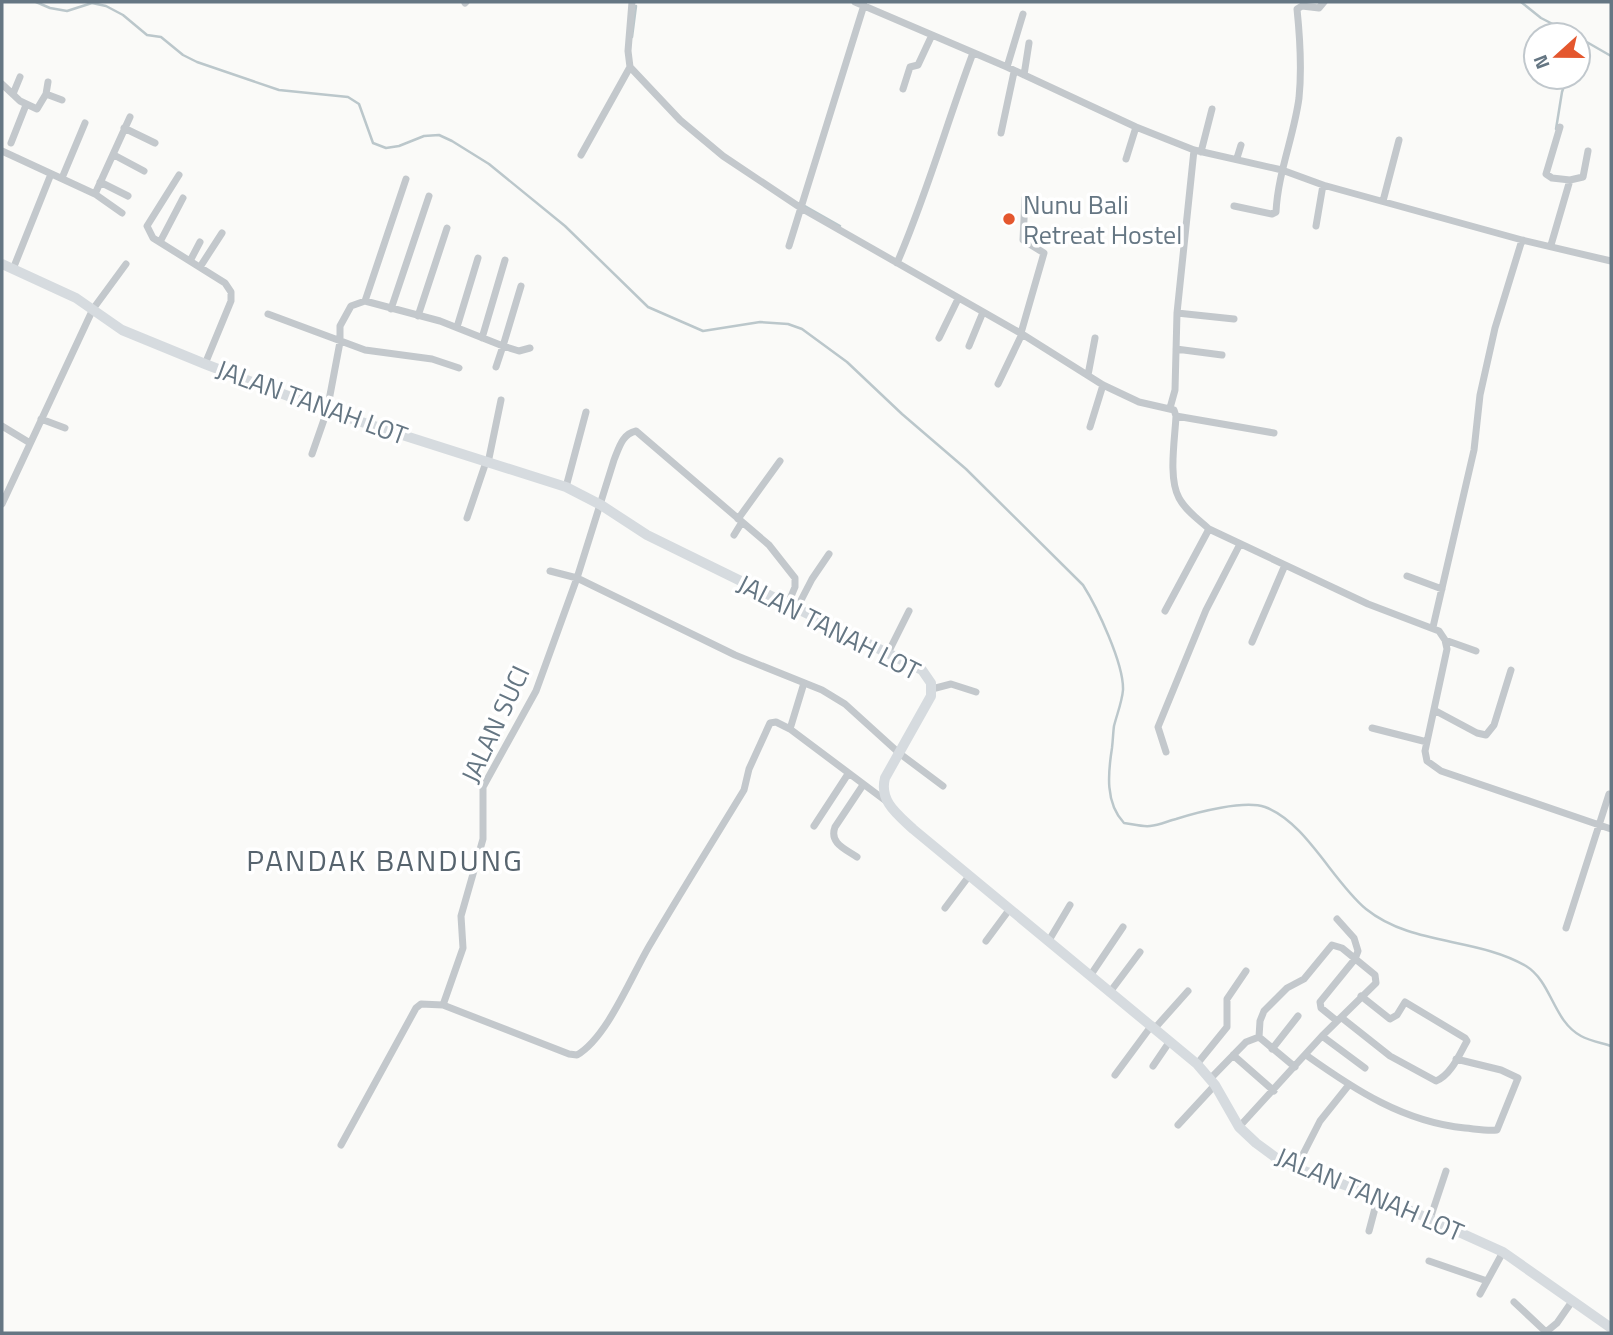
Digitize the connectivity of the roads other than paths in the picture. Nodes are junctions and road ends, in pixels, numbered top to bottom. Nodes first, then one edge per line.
1 (1324, 2) edge
2 (860, 3) edge
3 (632, 4) edge
4 (1023, 14) dead end
5 (932, 35) junction
6 (1029, 43) dead end
7 (973, 53) junction
8 (630, 67) junction
9 (1010, 70) junction
10 (1024, 75) junction
11 (20, 77) dead end
12 (48, 82) dead end
13 (2, 83) edge
14 (903, 89) dead end
15 (13, 94) junction
16 (46, 94) junction
17 (62, 100) dead end
18 (26, 105) junction
19 (1212, 109) dead end
20 (130, 117) dead end
21 (85, 123) dead end
22 (1136, 127) junction
23 (1560, 127) dead end
24 (124, 128) junction
25 (1001, 133) dead end
26 (1399, 140) dead end
27 (11, 143) dead end
28 (155, 143) dead end
29 (1241, 145) dead end
30 (2, 151) edge
31 (1197, 151) junction
32 (1588, 151) dead end
33 (114, 155) junction
34 (581, 155) dead end
35 (1237, 158) junction
36 (1126, 159) dead end
37 (1282, 170) junction
38 (144, 172) dead end
39 (51, 174) junction
40 (179, 175) dead end
41 (62, 178) junction
42 (406, 179) dead end
43 (1570, 180) junction
44 (100, 181) junction
45 (1323, 185) junction
46 (95, 194) junction
47 (128, 196) dead end
48 (429, 196) dead end
49 (183, 198) dead end
50 (1024, 198) dead end
51 (1383, 201) junction
52 (802, 204) junction
53 (1234, 206) dead end
54 (122, 213) dead end
55 (1317, 226) dead end
56 (447, 228) dead end
57 (222, 233) dead end
58 (1522, 240) junction
59 (160, 242) junction
60 (201, 242) dead end
61 (1551, 245) junction
62 (789, 246) dead end
63 (478, 258) dead end
64 (505, 260) dead end
65 (190, 261) junction
66 (1611, 261) edge
67 (898, 262) junction
68 (2, 264) edge
69 (126, 264) dead end
70 (200, 267) junction
71 (13, 269) junction
72 (521, 286) dead end
73 (958, 299) junction
74 (365, 301) junction
75 (93, 309) junction
76 (391, 309) junction
77 (983, 312) junction
78 (1177, 313) junction
79 (268, 314) dead end
80 (418, 316) junction
81 (1234, 319) dead end
82 (457, 327) junction
83 (1021, 334) junction
84 (482, 338) junction
85 (939, 338) dead end
86 (1095, 338) dead end
87 (340, 342) junction
88 (503, 346) junction
89 (968, 346) dead end
90 (530, 348) dead end
91 (1176, 349) junction
92 (1222, 355) dead end
93 (205, 364) junction
94 (496, 367) dead end
95 (459, 368) dead end
96 (1088, 375) junction
97 (998, 384) dead end
98 (1103, 385) junction
99 (501, 400) dead end
100 (1170, 408) junction
101 (327, 411) junction
102 (586, 412) dead end
103 (1176, 416) junction
104 (41, 419) junction
105 (2, 426) edge
106 (1090, 426) dead end
107 (65, 428) dead end
108 (1274, 433) dead end
109 (30, 443) junction
110 (312, 454) dead end
111 (780, 461) dead end
112 (487, 462) junction
113 (566, 486) junction
114 (2, 504) edge
115 (601, 505) junction
116 (467, 519) dead end
117 (740, 520) junction
118 (1209, 529) junction
119 (734, 535) dead end
120 (1240, 544) junction
121 (830, 554) dead end
122 (1285, 565) junction
123 (550, 571) dead end
124 (1407, 576) dead end
125 (577, 578) junction
126 (1442, 589) junction
127 (792, 608) junction
128 (909, 611) dead end
129 (1165, 611) dead end
130 (1433, 627) junction
131 (1445, 640) junction
132 (1252, 642) dead end
133 (1476, 651) dead end
134 (888, 653) junction
135 (1511, 670) dead end
136 (804, 683) junction
137 (932, 689) junction
138 (976, 692) dead end
139 (1434, 710) junction
140 (1372, 728) dead end
141 (790, 729) junction
142 (1427, 742) junction
143 (1166, 752) dead end
144 (899, 753) junction
145 (848, 774) junction
146 (863, 785) junction
147 (943, 786) dead end
148 (1609, 794) dead end
149 (886, 801) junction
150 (814, 826) dead end
151 (1598, 826) junction
152 (1611, 829) edge
153 (857, 857) dead end
154 (969, 876) junction
155 (1070, 905) dead end
156 (944, 908) dead end
157 (1009, 910) junction
158 (1337, 919) dead end
159 (1123, 927) dead end
160 (1566, 928) dead end
161 (986, 941) dead end
162 (1048, 942) junction
163 (1140, 952) dead end
164 (1355, 959) junction
165 (1246, 971) dead end
166 (1090, 976) junction
167 (1188, 991) dead end
168 (1110, 992) junction
169 (1361, 996) junction
170 (443, 1005) junction
171 (1298, 1016) dead end
172 (1339, 1020) junction
173 (1154, 1027) junction
174 (1259, 1037) junction
175 (1322, 1037) junction
176 (1170, 1041) junction
177 (1272, 1049) junction
178 (1233, 1055) junction
179 (1306, 1055) junction
180 (1456, 1059) junction
181 (1197, 1064) junction
182 (1153, 1066) dead end
183 (1295, 1067) junction
184 (1365, 1068) dead end
185 (1115, 1075) dead end
186 (1212, 1082) junction
187 (1348, 1086) junction
188 (1274, 1091) junction
189 (1178, 1125) dead end
190 (1239, 1127) junction
191 (341, 1145) dead end
192 (1296, 1168) junction
193 (1446, 1171) dead end
194 (1378, 1198) junction
195 (1430, 1219) junction
196 (1369, 1231) dead end
197 (1503, 1252) junction
198 (1429, 1261) dead end
199 (1487, 1281) junction
200 (1480, 1294) dead end
201 (1573, 1300) junction
202 (1514, 1302) dead end
203 (1611, 1328) edge

1 - 37 street
2 - 5 street
2 - 52 street
3 - 8 street
4 - 9 street
5 - 7 street
5 - 14 street
6 - 10 street
7 - 9 street
7 - 67 street
8 - 34 street
8 - 52 street
9 - 10 street
9 - 25 street
10 - 22 street
11 - 15 street
12 - 16 street
13 - 15 street
15 - 18 street
16 - 17 street
16 - 18 street
18 - 27 street
19 - 31 street
20 - 24 street
21 - 41 street
22 - 31 street
22 - 36 street
23 - 43 street
24 - 28 street
24 - 33 street
26 - 51 street
29 - 35 street
30 - 39 street
31 - 35 street
31 - 78 street
32 - 43 street
33 - 38 street
33 - 44 street
35 - 37 street
37 - 45 street
37 - 53 street
39 - 41 street
39 - 71 street
40 - 59 street
41 - 46 street
42 - 74 street
43 - 61 street
44 - 46 street
44 - 47 street
45 - 51 street
45 - 55 street
46 - 54 street
48 - 76 street
49 - 59 street
50 - 83 street
51 - 58 street
52 - 62 street
52 - 67 street
56 - 80 street
57 - 70 street
58 - 61 street
58 - 126 street
59 - 65 street
60 - 65 street
61 - 66 street
63 - 82 street
64 - 84 street
65 - 70 street
67 - 73 street
68 - 71 main road, JALAN TANAH LOT
69 - 75 street
70 - 93 street
71 - 75 main road, JALAN TANAH LOT
72 - 88 street
73 - 77 street
73 - 85 street
74 - 76 street
74 - 87 street
75 - 93 main road, JALAN TANAH LOT
75 - 104 street
76 - 80 street
77 - 83 street
77 - 89 street
78 - 81 street
78 - 91 street
79 - 87 street
80 - 82 street
82 - 84 street
83 - 96 street
83 - 97 street
84 - 88 street
86 - 96 street
87 - 95 street
87 - 101 street
88 - 90 street
88 - 94 street
91 - 92 street
91 - 100 street
93 - 101 main road, JALAN TANAH LOT
96 - 98 street
98 - 100 street
98 - 106 street
99 - 112 street
100 - 103 street
101 - 110 street
101 - 112 main road, JALAN TANAH LOT
102 - 113 street
103 - 108 street
103 - 118 street
104 - 107 street
104 - 109 street
105 - 109 street
109 - 114 street
111 - 117 street
112 - 113 main road, JALAN TANAH LOT
112 - 116 street
113 - 115 main road, JALAN TANAH LOT
115 - 117 street, JALAN SUCI
115 - 125 street, JALAN SUCI
115 - 127 main road, JALAN TANAH LOT
117 - 119 street
117 - 127 street
118 - 120 street
118 - 129 street
120 - 122 street
120 - 143 street
121 - 127 street
122 - 130 street
122 - 132 street
123 - 125 street
124 - 126 street
125 - 136 street
125 - 170 street, JALAN SUCI
126 - 130 street
127 - 134 main road, JALAN TANAH LOT
128 - 134 street
130 - 131 street
131 - 133 street
131 - 139 street
134 - 137 main road, JALAN TANAH LOT
135 - 139 street
136 - 141 street
136 - 144 street
137 - 138 street
137 - 144 main road, JALAN TANAH LOT
139 - 142 street
140 - 142 street
141 - 145 street
141 - 170 street
142 - 151 street
144 - 147 street
144 - 149 main road, JALAN TANAH LOT
145 - 146 street
145 - 150 street
146 - 149 street
146 - 153 street
148 - 151 street
149 - 154 main road, JALAN TANAH LOT
151 - 152 street
151 - 160 street
154 - 156 street
154 - 157 main road, JALAN TANAH LOT
155 - 162 street
157 - 161 street
157 - 162 main road, JALAN TANAH LOT
158 - 164 street
159 - 166 street
162 - 166 main road, JALAN TANAH LOT
163 - 168 street
164 - 169 street
164 - 172 street
164 - 174 street
165 - 181 street
166 - 168 main road, JALAN TANAH LOT
167 - 173 street
168 - 173 main road, JALAN TANAH LOT
169 - 172 street
169 - 180 street
170 - 191 street
171 - 177 street
172 - 175 street
172 - 180 street
173 - 176 main road, JALAN TANAH LOT
173 - 185 street
174 - 177 street
174 - 178 street
175 - 179 street
175 - 184 street
176 - 181 main road, JALAN TANAH LOT
176 - 182 street
177 - 183 street
178 - 186 street
178 - 188 street
179 - 183 street
179 - 187 street
180 - 187 street
181 - 186 main road, JALAN TANAH LOT
183 - 188 street
186 - 189 street
186 - 190 main road, JALAN TANAH LOT
187 - 192 street
188 - 190 street
190 - 192 main road, JALAN TANAH LOT
192 - 194 main road, JALAN TANAH LOT
193 - 195 street
194 - 195 main road, JALAN TANAH LOT
194 - 196 street
195 - 197 main road, JALAN TANAH LOT
197 - 199 street
197 - 201 main road, JALAN TANAH LOT
198 - 199 street
199 - 200 street
201 - 202 street
201 - 203 main road, JALAN TANAH LOT

